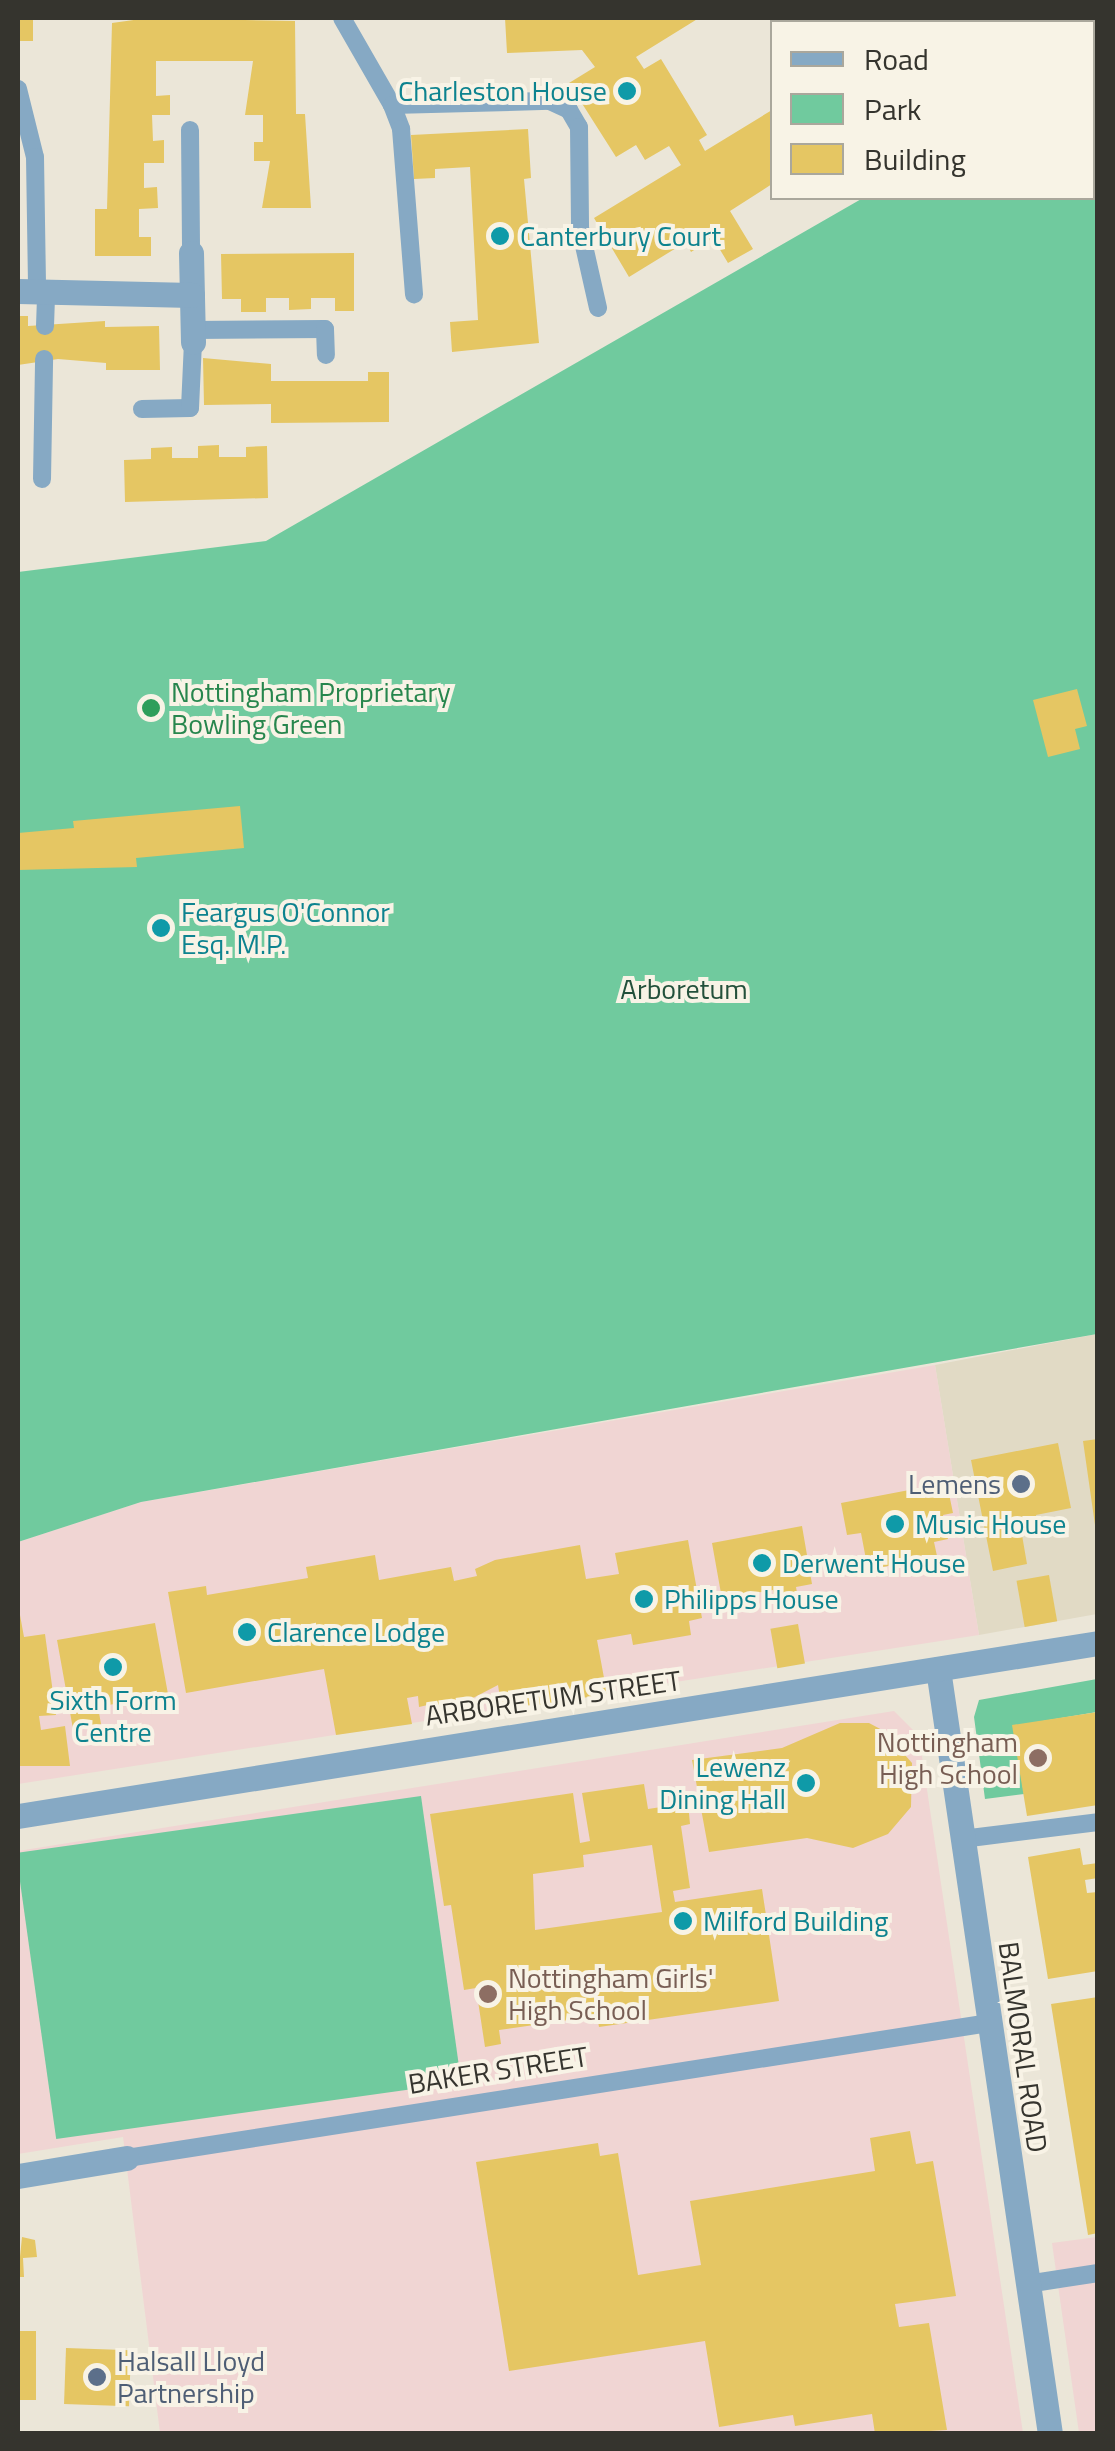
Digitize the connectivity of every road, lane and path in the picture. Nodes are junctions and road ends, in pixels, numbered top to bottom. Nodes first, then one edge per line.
1 (342, 18) edge
2 (18, 89) edge
3 (392, 105) junction
4 (190, 130) dead end
5 (191, 252) joint
6 (34, 291) edge
7 (414, 294) dead end
8 (192, 295) junction
9 (598, 308) dead end
10 (45, 326) dead end
11 (193, 336) junction
12 (326, 354) dead end
13 (44, 359) dead end
14 (142, 409) dead end
15 (42, 479) dead end
16 (1098, 1643) edge
17 (938, 1669) junction
18 (18, 1816) edge
19 (1098, 1822) edge
20 (962, 1839) junction
21 (989, 2023) junction
22 (127, 2158) joint
23 (18, 2176) edge
24 (1098, 2273) edge
25 (1027, 2284) junction
26 (1050, 2434) edge

1 - 3 lane
2 - 6 lane
3 - 7 lane
3 - 9 lane
4 - 5 lane
5 - 8 street
6 - 8 street
6 - 10 lane
8 - 11 street
11 - 12 lane
11 - 14 lane
13 - 15 lane
16 - 17 street, ARBORETUM STREET
17 - 18 street, ARBORETUM STREET
17 - 20 street, BALMORAL ROAD
19 - 20 lane
20 - 21 street, BALMORAL ROAD
21 - 22 lane, BAKER STREET
21 - 25 street, BALMORAL ROAD
22 - 23 street, BAKER STREET
24 - 25 lane
25 - 26 street, BALMORAL ROAD

